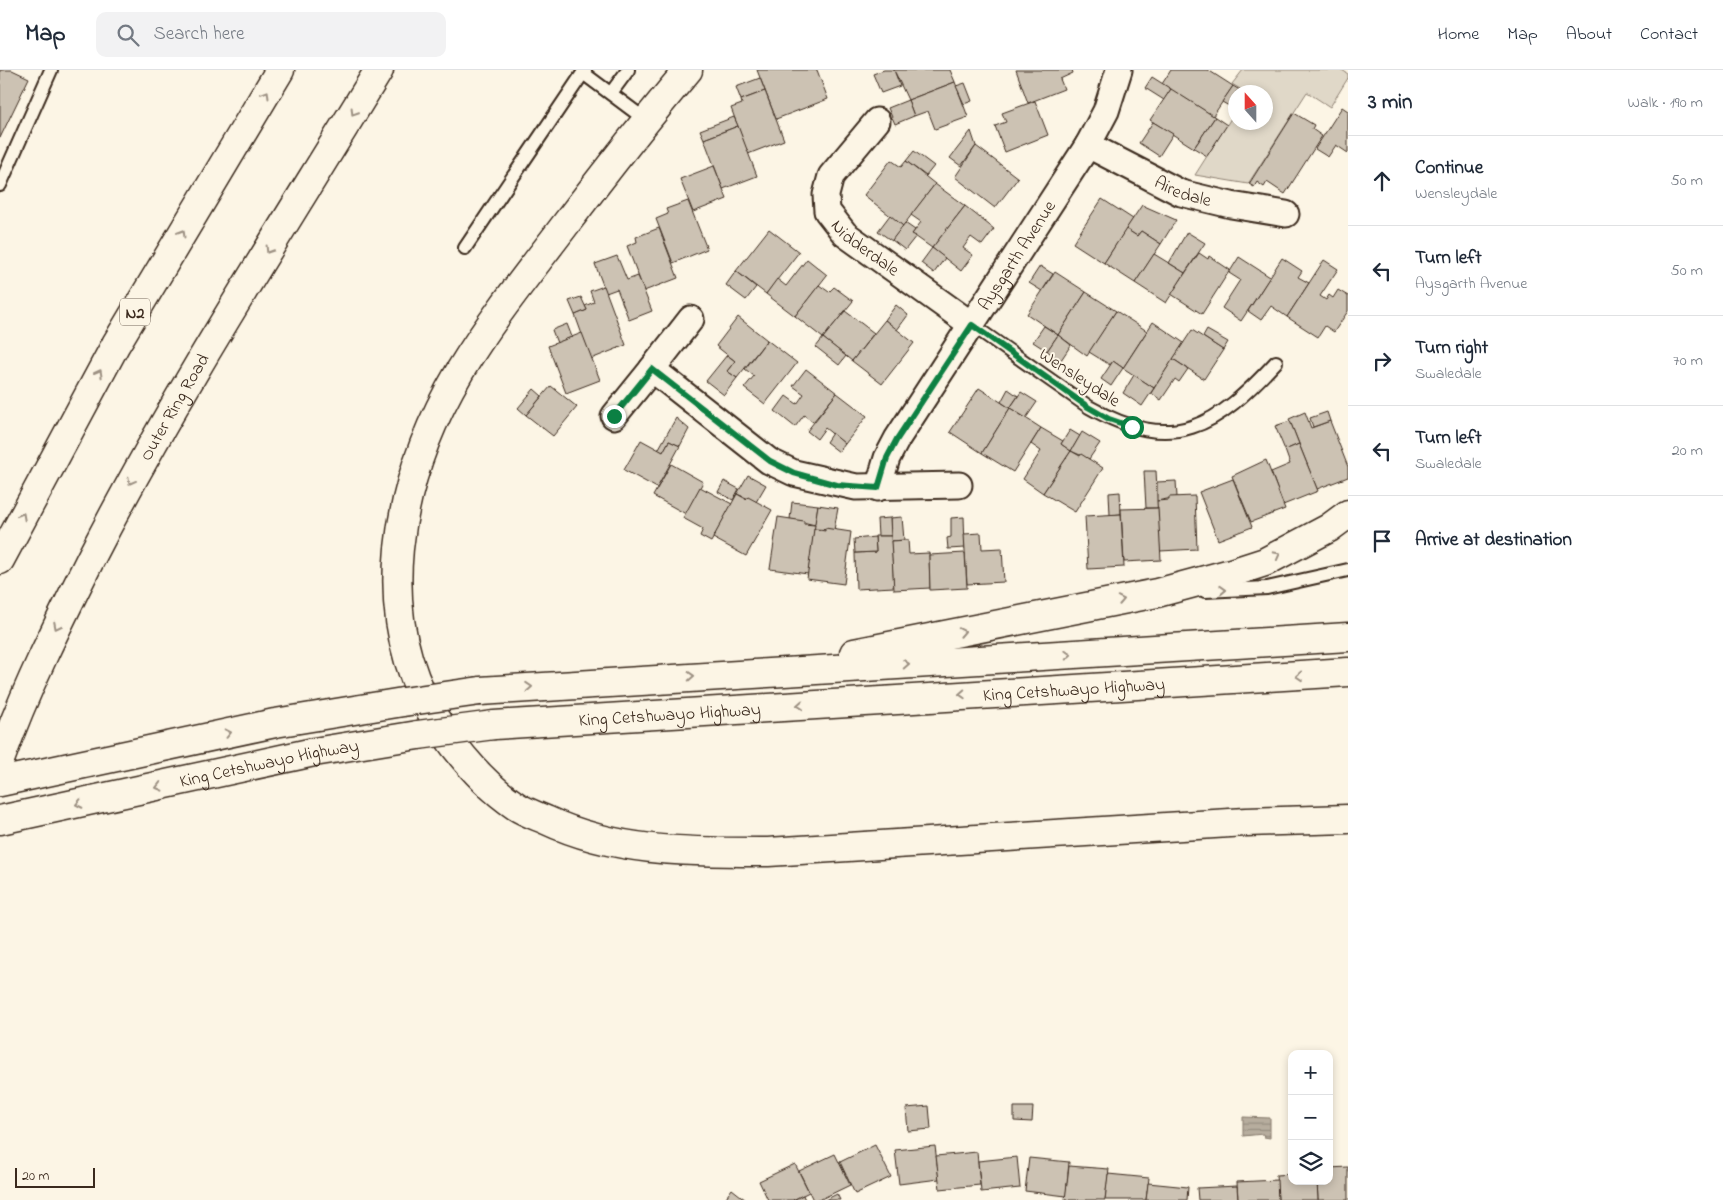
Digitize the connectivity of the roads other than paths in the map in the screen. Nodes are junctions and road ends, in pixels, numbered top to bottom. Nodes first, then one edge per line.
1 (51, 70) edge
2 (280, 70) edge
3 (379, 70) edge
4 (628, 70) edge
5 (688, 70) edge
6 (1119, 70) edge
7 (584, 71) edge
8 (611, 93) junction
9 (646, 120) junction
10 (877, 121) dead end
11 (1088, 145) junction
12 (0, 185) edge
13 (1286, 214) dead end
14 (464, 248) dead end
15 (691, 318) dead end
16 (972, 325) junction
17 (1276, 362) dead end
18 (652, 369) junction
19 (614, 416) dead end
20 (959, 485) dead end
21 (878, 488) junction
22 (1348, 514) edge
23 (0, 560) edge
24 (1348, 570) edge
25 (1157, 593) junction
26 (1348, 637) edge
27 (760, 672) junction
28 (1348, 672) edge
29 (0, 760) edge
30 (0, 782) edge
31 (1348, 818) edge
32 (0, 820) edge

1 - 12 lane
23 -> 2 main road, N2
3 -> 29 main road, Outer Ring Road
4 - 8 lane
5 - 9 main road
6 - 11 street, Aysgarth Avenue
7 - 8 lane
7 - 14 lane
8 - 9 lane
9 - 31 main road
10 - 16 street, Nidderdale
11 - 13 street, Airedale
11 - 16 street, Aysgarth Avenue
15 - 18 street
16 - 17 lane, Wensleydale
16 - 21 street, Aysgarth Avenue
18 - 19 street
18 - 21 street
20 - 21 street
25 -> 22 main road
25 -> 24 lane
27 -> 25 main road
27 -> 26 main road, King Cetshwayo Highway
30 -> 27 main road, King Cetshwayo Highway, bridge
28 -> 32 main road, King Cetshwayo Highway, bridge

